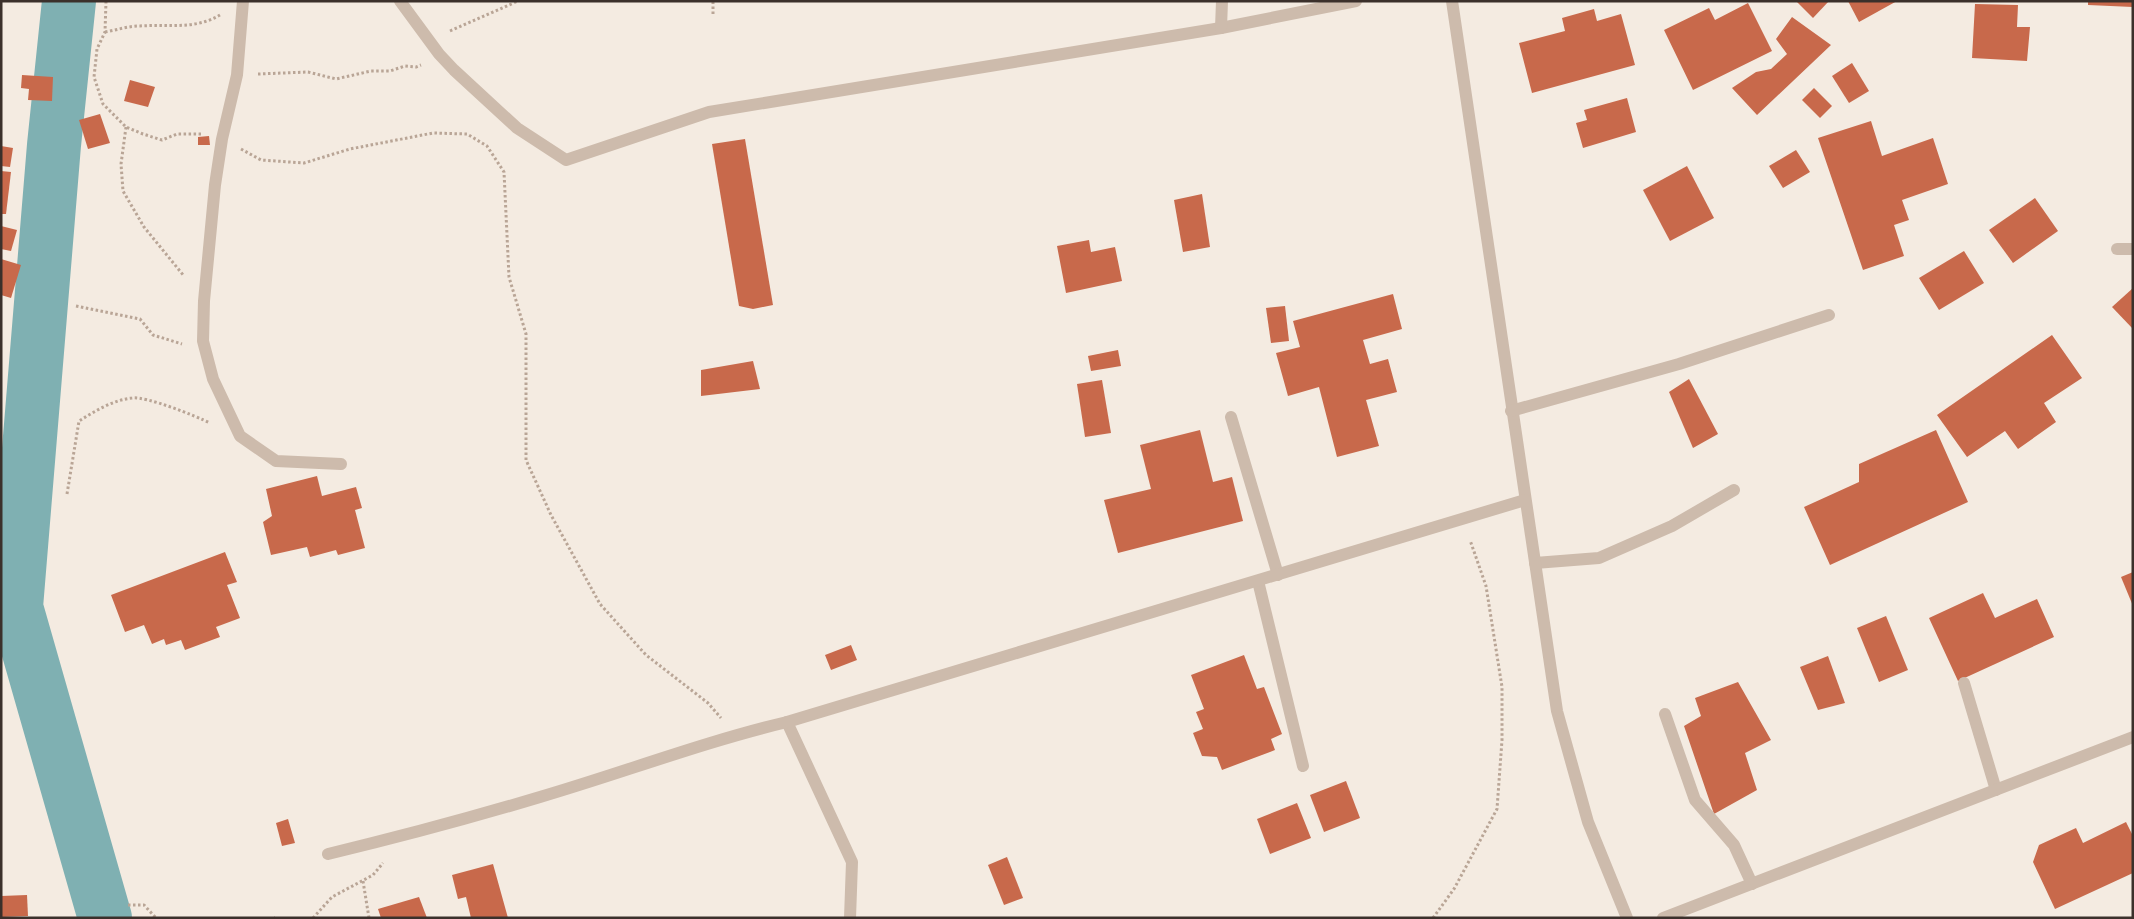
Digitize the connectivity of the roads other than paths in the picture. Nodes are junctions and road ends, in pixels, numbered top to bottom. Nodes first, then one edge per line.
1 (243, 1) edge
2 (400, 1) edge
3 (1222, 1) edge
4 (1356, 1) edge
5 (1452, 1) edge
6 (1221, 28) junction
7 (2117, 249) dead end
8 (2133, 249) edge
9 (1829, 315) dead end
10 (1511, 411) junction
11 (1231, 417) dead end
12 (341, 464) dead end
13 (1734, 490) dead end
14 (1525, 500) junction
15 (1535, 562) junction
16 (1278, 575) junction
17 (1258, 581) junction
18 (1964, 683) dead end
19 (1666, 714) dead end
20 (787, 722) junction
21 (2133, 736) edge
22 (1303, 766) dead end
23 (1996, 790) junction
24 (328, 854) dead end
25 (1752, 884) junction
26 (850, 918) edge
27 (1626, 918) edge
28 (1664, 918) edge

1 - 12 street
2 - 6 street
3 - 6 street
4 - 6 street
5 - 10 street
7 - 8 street
9 - 10 street
10 - 14 street
11 - 16 street
13 - 15 street
14 - 15 street
14 - 16 street
15 - 27 street
16 - 17 street
17 - 20 street
17 - 22 street
18 - 23 street
19 - 25 street
20 - 24 street
20 - 26 street
21 - 23 street
23 - 25 street
25 - 28 street

